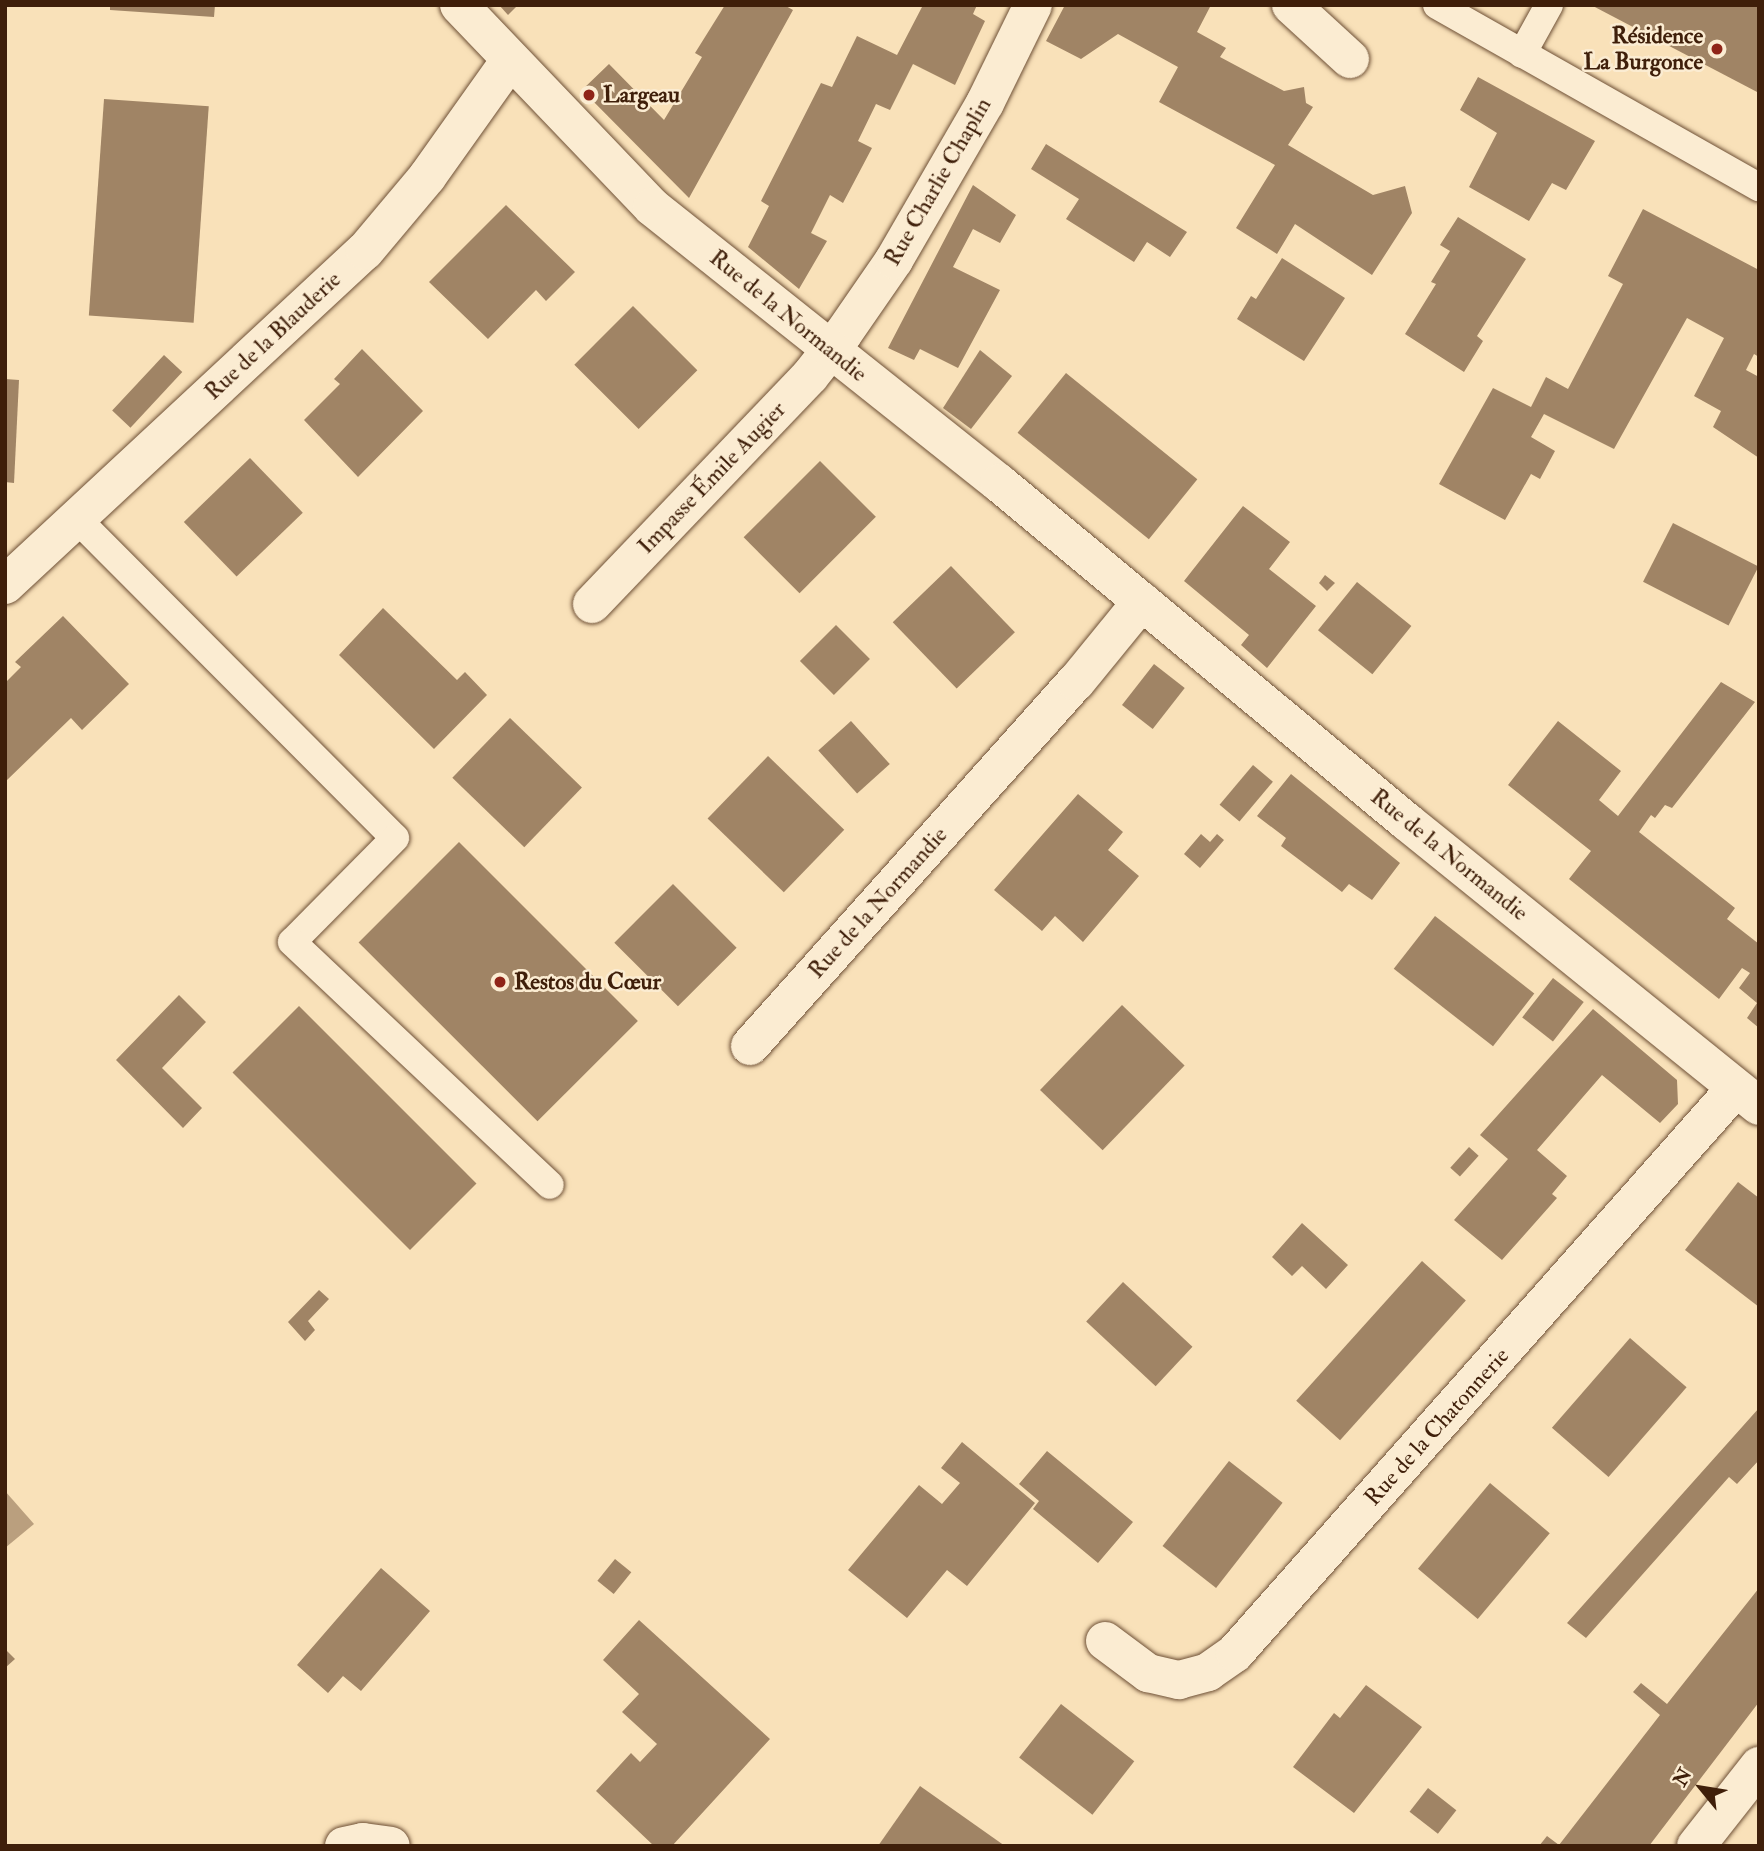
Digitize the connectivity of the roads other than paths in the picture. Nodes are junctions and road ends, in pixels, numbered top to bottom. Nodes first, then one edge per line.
1 (459, 5) edge
2 (1033, 5) edge
3 (1290, 5) edge
4 (1437, 5) edge
5 (1549, 5) edge
6 (1522, 54) junction
7 (1350, 59) dead end
8 (510, 60) junction
9 (1759, 187) edge
10 (829, 350) junction
11 (77, 519) junction
12 (5, 585) edge
13 (1142, 601) junction
14 (592, 604) dead end
15 (750, 1046) dead end
16 (1747, 1097) edge
17 (550, 1185) dead end
18 (1105, 1641) dead end
19 (1759, 1766) edge
20 (344, 1846) edge
21 (391, 1846) edge
22 (1696, 1846) edge

1 - 8 street, Rue de la Normandie
2 - 10 street, Rue Charlie Chaplin
3 - 7 street
4 - 6 lane
5 - 6 lane
6 - 9 lane
8 - 10 street, Rue de la Normandie
8 - 11 street, Rue de la Blauderie
10 - 13 street, Rue de la Normandie
10 - 14 street, Impasse Émile Augier
11 - 12 street, Rue de la Blauderie
11 - 17 lane
13 - 15 street, Rue de la Normandie
13 - 16 street, Rue de la Normandie
16 - 18 street, Rue de la Chatonnerie
19 - 22 street
20 - 21 street

